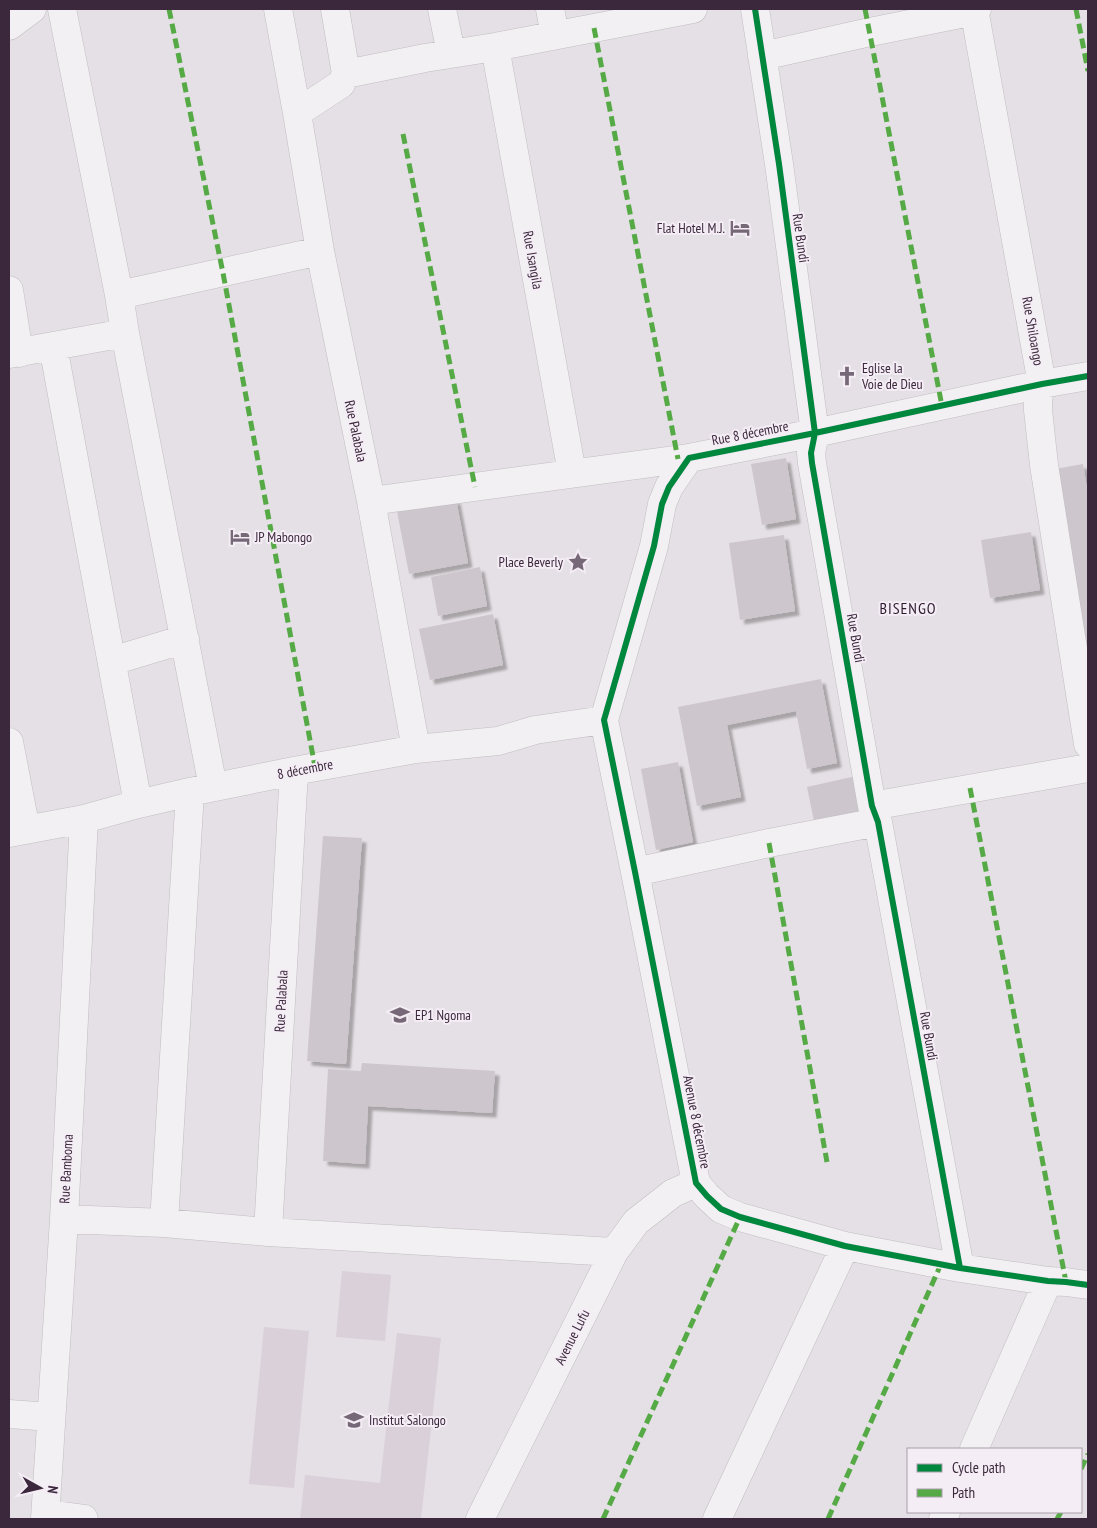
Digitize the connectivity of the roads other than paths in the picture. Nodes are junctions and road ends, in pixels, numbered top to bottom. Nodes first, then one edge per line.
1 (32, 9) edge
2 (62, 9) edge
3 (278, 9) edge
4 (336, 9) edge
5 (442, 9) edge
6 (550, 9) edge
7 (693, 9) edge
8 (755, 9) edge
9 (975, 10) edge
10 (9, 26) edge
11 (555, 35) junction
12 (495, 47) junction
13 (451, 53) junction
14 (762, 56) junction
15 (346, 74) junction
16 (297, 113) junction
17 (320, 251) junction
18 (9, 290) edge
19 (119, 295) junction
20 (125, 333) junction
21 (53, 346) junction
22 (14, 353) edge
23 (1088, 376) edge
24 (1042, 384) junction
25 (815, 433) junction
26 (689, 458) junction
27 (572, 473) junction
28 (370, 501) junction
29 (185, 640) junction
30 (112, 661) junction
31 (604, 720) junction
32 (9, 742) edge
33 (1088, 744) edge
34 (416, 749) junction
35 (1088, 768) edge
36 (294, 771) junction
37 (201, 789) junction
38 (138, 804) junction
39 (875, 814) junction
40 (84, 819) junction
41 (17, 832) edge
42 (635, 872) junction
43 (696, 1184) junction
44 (64, 1218) junction
45 (164, 1223) junction
46 (268, 1232) junction
47 (845, 1246) junction
48 (614, 1252) junction
49 (960, 1268) junction
50 (1048, 1281) junction
51 (1088, 1285) edge
52 (9, 1414) edge
53 (51, 1418) junction
54 (974, 1448) edge
55 (46, 1516) edge
56 (84, 1519) edge
57 (480, 1519) edge
58 (717, 1519) edge

1 - 10 street
2 - 19 street
3 - 16 street, Rue Palabala
4 - 15 street
5 - 13 street
6 - 11 street
7 - 11 street
8 - 14 street, Rue Bundi
9 - 14 street
9 - 24 street, Rue Shiloango
11 - 12 street
12 - 13 street
12 - 27 street, Rue Isangila
13 - 15 street
14 - 25 street, Rue Bundi
15 - 16 street
16 - 17 street, Rue Palabala
17 - 19 street
17 - 28 street, Rue Palabala
18 - 22 street
19 - 20 street
20 - 21 street
20 - 29 street
21 - 22 street
21 - 30 street
23 - 24 street, Rue 8 décembre
24 - 25 street, Rue 8 décembre
24 - 33 street, Rue Shiloango
25 - 26 street, Rue 8 décembre
25 - 39 street, Rue Bundi
26 - 27 street, Rue 8 décembre
26 - 31 street
27 - 28 street, Rue 8 décembre
28 - 34 street, Rue Palabala
29 - 30 street
29 - 37 street
30 - 38 street
31 - 34 street, 8 décembre
31 - 42 street, Avenue 8 décembre
32 - 41 street
34 - 36 street, 8 décembre
35 - 39 street
36 - 37 street, 8 décembre
36 - 46 street, Rue Palabala
37 - 38 street, 8 décembre
37 - 45 street
38 - 40 street, 8 décembre
39 - 42 street
39 - 49 street, Rue Bundi
40 - 41 street, 8 décembre
40 - 44 street, Rue Bamboma
42 - 43 street, Avenue 8 décembre
43 - 47 street, Avenue 8 décembre
43 - 48 street, Avenue Lufu
44 - 45 street
44 - 53 street, Rue Bamboma
45 - 46 street
46 - 48 street
47 - 49 street, Avenue 8 décembre
47 - 58 street
48 - 57 street, Avenue Lufu
49 - 50 street, Avenue 8 décembre
50 - 51 street, Avenue 8 décembre
50 - 54 street
52 - 53 street
53 - 55 street, Rue Bamboma
55 - 56 street

